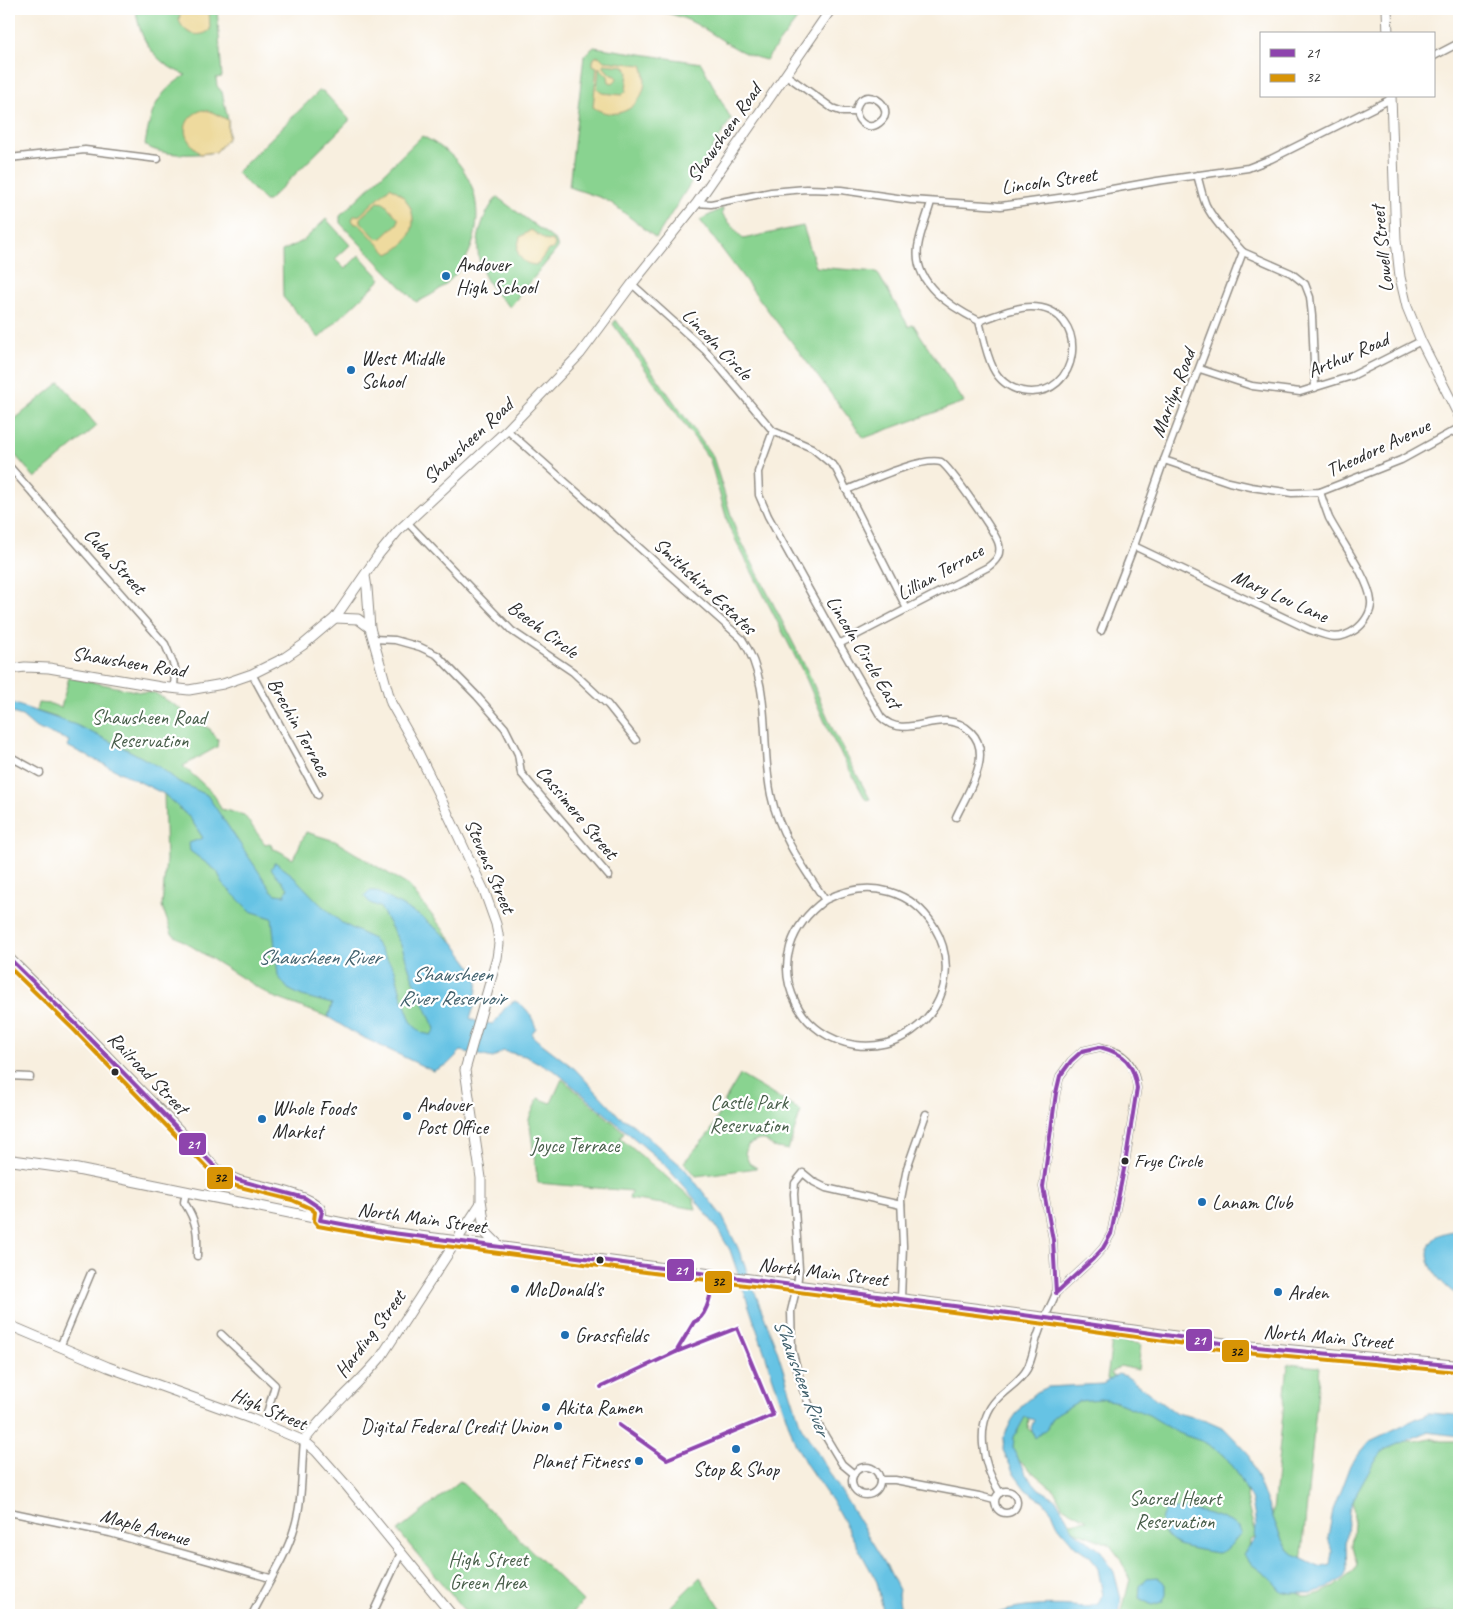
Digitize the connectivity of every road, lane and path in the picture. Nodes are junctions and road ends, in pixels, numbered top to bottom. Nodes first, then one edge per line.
1 (832, 9) edge
2 (1386, 9) edge
3 (1388, 32) edge
4 (1459, 43) edge
5 (1436, 55) edge
6 (786, 75) junction
7 (1391, 98) edge
8 (856, 112) junction
9 (9, 158) edge
10 (158, 159) dead end
11 (1197, 175) junction
12 (931, 202) junction
13 (697, 204) junction
14 (1243, 252) junction
15 (632, 284) junction
16 (979, 321) junction
17 (1421, 341) junction
18 (1200, 369) junction
19 (1315, 388) junction
20 (1459, 416) edge
21 (1459, 428) edge
22 (506, 430) junction
23 (773, 431) junction
24 (1164, 460) junction
25 (9, 466) edge
26 (846, 490) junction
27 (1320, 492) junction
28 (407, 522) junction
29 (1134, 546) junction
30 (365, 576) junction
31 (907, 609) junction
32 (335, 618) junction
33 (370, 628) junction
34 (1102, 631) dead end
35 (374, 639) junction
36 (839, 644) junction
37 (9, 669) edge
38 (252, 674) junction
39 (174, 689) junction
40 (636, 740) dead end
41 (9, 756) edge
42 (40, 773) dead end
43 (318, 795) dead end
44 (956, 817) dead end
45 (609, 876) dead end
46 (824, 900) junction
47 (9, 958) edge
48 (9, 1076) edge
49 (30, 1078) dead end
50 (926, 1114) dead end
51 (9, 1160) edge
52 (182, 1191) junction
53 (481, 1203) junction
54 (902, 1205) junction
55 (320, 1220) junction
56 (455, 1241) junction
57 (499, 1246) junction
58 (197, 1256) dead end
59 (91, 1273) dead end
60 (797, 1286) junction
61 (1056, 1294) junction
62 (901, 1299) junction
63 (1046, 1318) junction
64 (9, 1324) edge
65 (221, 1334) dead end
66 (60, 1347) junction
67 (1459, 1366) edge
68 (264, 1424) junction
69 (304, 1442) junction
70 (854, 1474) junction
71 (880, 1480) junction
72 (1000, 1493) junction
73 (994, 1500) junction
74 (9, 1512) edge
75 (401, 1553) junction
76 (270, 1578) junction
77 (252, 1615) edge
78 (372, 1615) edge
79 (452, 1615) edge

1 - 6 main road, Shawsheen Road
2 - 3 main road
4 - 5 street
6 - 8 street
6 - 13 main road, Shawsheen Road
7 - 11 street, Lincoln Street
7 - 17 main road, Lowell Street
8 - 8 street
9 - 10 street
11 - 12 street, Lincoln Street
11 - 14 street
12 - 13 street, Lincoln Street
12 - 16 street
13 - 15 main road, Shawsheen Road
14 - 18 street, Marilyn Road
14 - 19 street
15 - 22 main road, Shawsheen Road
15 - 23 street, Lincoln Circle
16 - 16 street
17 - 19 street, Arthur Road
17 - 20 main road, Lowell Street
18 - 19 street, Arthur Road
18 - 24 street, Marilyn Road
21 - 27 street, Theodore Avenue
22 - 28 main road, Shawsheen Road
22 - 46 street, Smithshire Estates
23 - 26 street
23 - 36 street, Lincoln Circle East
24 - 27 street, Theodore Avenue
24 - 29 street, Marilyn Road
25 - 39 street, Cuba Street
26 - 31 street
26 - 31 street, Lillian Terrace
27 - 29 street, Mary Lou Lane
28 - 30 main road, Shawsheen Road
28 - 40 street, Beech Circle
29 - 34 street, Marilyn Road
30 - 32 main road, Shawsheen Road
30 - 33 main road, Stevens Street
31 - 36 street, Lillian Terrace
32 - 33 main road
32 - 38 main road, Shawsheen Road
33 - 35 main road, Stevens Street
35 - 45 street, Cassimere Street
35 - 53 main road, Stevens Street
36 - 44 street, Lincoln Circle East
37 - 39 main road, Shawsheen Road
38 - 39 main road, Shawsheen Road
38 - 43 street, Brechin Terrace
41 - 42 street
46 - 46 street
47 - 55 main road, Railroad Street
48 - 49 street
50 - 54 street
51 - 52 main road, North Main Street
52 - 55 main road, North Main Street
52 - 58 street
53 - 56 main road
53 - 57 main road
54 - 60 street
54 - 62 street
55 - 56 main road, North Main Street
56 - 57 main road, North Main Street
56 - 69 main road, Harding Street
57 - 60 main road, North Main Street
59 - 66 street
60 - 62 main road, North Main Street
60 - 70 street
61 - 61 street
61 - 63 street
62 - 63 main road, North Main Street
63 - 67 main road, North Main Street
63 - 72 street
64 - 66 main road, High Street
65 - 68 street
66 - 68 main road, High Street
68 - 69 main road, High Street
69 - 75 main road, High Street
69 - 76 street
70 - 71 street
70 - 71 street
71 - 73 street
72 - 73 street
72 - 73 street
74 - 76 street, Maple Avenue
75 - 78 street
75 - 79 main road, High Street
76 - 77 street

